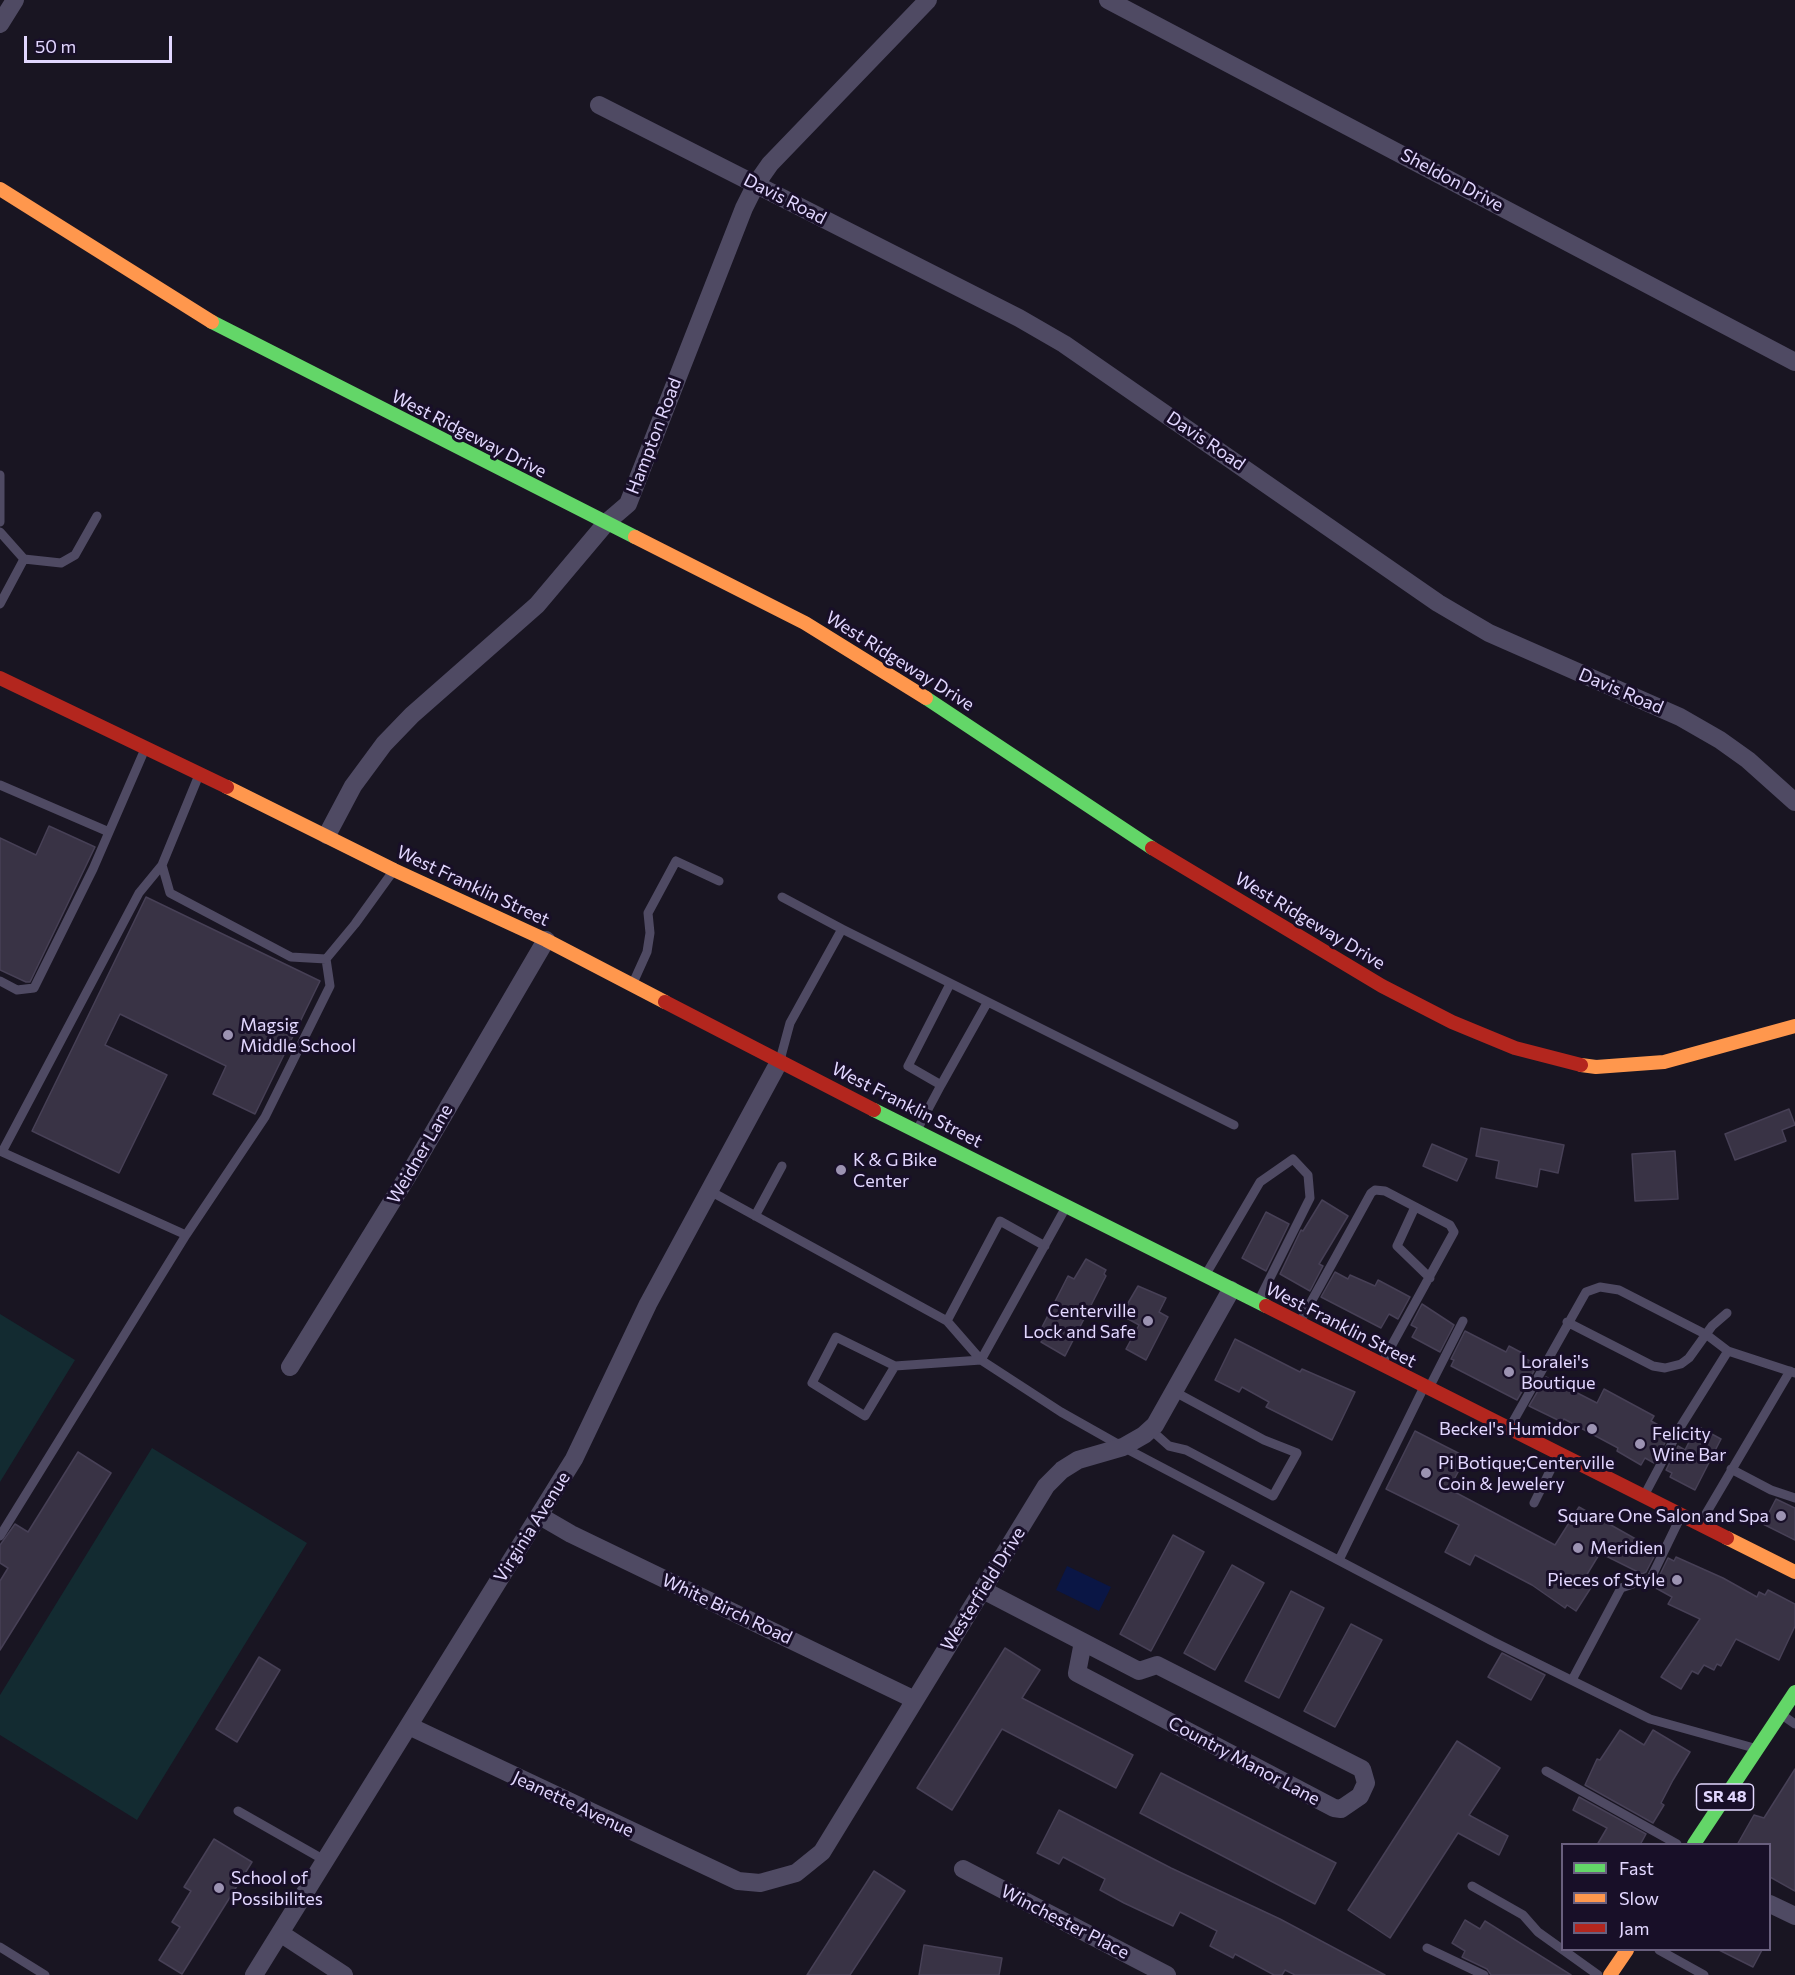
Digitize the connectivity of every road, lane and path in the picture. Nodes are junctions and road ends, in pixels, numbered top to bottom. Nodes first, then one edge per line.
1 (15, 0) edge
2 (928, 0) edge
3 (1108, 0) edge
4 (0, 24) edge
5 (599, 105) dead end
6 (756, 184) junction
7 (0, 189) edge
8 (1795, 362) edge
9 (0, 475) edge
10 (97, 516) dead end
11 (0, 522) edge
12 (607, 522) junction
13 (0, 532) edge
14 (24, 559) junction
15 (0, 604) edge
16 (0, 678) edge
17 (145, 749) junction
18 (200, 773) junction
19 (0, 785) edge
20 (1795, 802) edge
21 (109, 832) junction
22 (327, 835) junction
23 (162, 865) junction
24 (394, 870) junction
25 (719, 881) dead end
26 (782, 897) dead end
27 (842, 929) junction
28 (546, 940) junction
29 (326, 959) junction
30 (950, 984) junction
31 (1, 985) edge
32 (632, 985) junction
33 (987, 1003) junction
34 (1795, 1026) edge
35 (779, 1062) junction
36 (941, 1085) junction
37 (1234, 1125) dead end
38 (917, 1130) junction
39 (782, 1166) dead end
40 (710, 1191) junction
41 (1067, 1206) junction
42 (1415, 1207) junction
43 (755, 1216) junction
44 (186, 1235) junction
45 (1045, 1246) junction
46 (1204, 1276) junction
47 (1430, 1278) junction
48 (1231, 1290) junction
49 (1257, 1303) junction
50 (1727, 1313) dead end
51 (947, 1321) junction
52 (1463, 1321) dead end
53 (1567, 1322) junction
54 (1299, 1324) junction
55 (1707, 1335) junction
56 (1728, 1351) junction
57 (981, 1360) junction
58 (1381, 1365) junction
59 (290, 1366) dead end
60 (895, 1366) junction
61 (1792, 1372) edge
62 (1426, 1388) junction
63 (1175, 1392) junction
64 (1150, 1429) junction
65 (1508, 1429) junction
66 (1123, 1447) junction
67 (1558, 1455) junction
68 (1731, 1469) junction
69 (1643, 1497) junction
70 (1795, 1498) edge
71 (1534, 1503) dead end
72 (540, 1516) junction
73 (1681, 1516) junction
74 (1700, 1525) junction
75 (0, 1536) edge
76 (1339, 1560) junction
77 (1795, 1572) edge
78 (983, 1590) junction
79 (1083, 1642) junction
80 (1572, 1680) junction
81 (1795, 1692) edge
82 (915, 1700) junction
83 (1780, 1714) junction
84 (1795, 1724) edge
85 (409, 1726) junction
86 (1756, 1749) junction
87 (1546, 1771) dead end
88 (238, 1811) dead end
89 (1673, 1843) edge
90 (1695, 1843) edge
91 (326, 1861) junction
92 (963, 1869) dead end
93 (738, 1881) joint
94 (1472, 1886) dead end
95 (1771, 1904) edge
96 (1795, 1916) edge
97 (280, 1933) junction
98 (0, 1947) edge
99 (1428, 1947) dead end
100 (1561, 1948) edge
101 (1565, 1951) edge
102 (1626, 1951) edge
103 (1661, 1951) edge
104 (45, 1975) edge
105 (254, 1975) edge
106 (344, 1975) edge
107 (1167, 1975) edge
108 (1484, 1975) edge
109 (1598, 1975) edge
110 (1610, 1975) edge
111 (1704, 1975) edge

1 - 4 street
2 - 6 street, Hampton Road
3 - 8 street, Sheldon Drive
5 - 6 street, Davis Road
6 - 12 street, Hampton Road
6 - 20 street, Davis Road
7 - 12 main road, West Ridgeway Drive
9 - 11 lane
10 - 14 lane
12 - 22 street, Hampton Road
12 - 34 main road, West Ridgeway Drive
13 - 14 lane
14 - 15 lane
16 - 17 main road, West Franklin Street
17 - 18 main road, West Franklin Street
17 - 21 lane
18 - 22 main road, West Franklin Street
18 - 23 lane
19 - 21 lane
21 - 31 lane
22 - 24 main road, West Franklin Street
23 - 29 lane
23 - 44 lane
24 - 28 main road, West Franklin Street
24 - 29 lane
25 - 32 lane
26 - 27 lane
27 - 30 lane
27 - 35 lane
28 - 32 main road, West Franklin Street
28 - 59 street, Weidner Lane
29 - 44 lane
30 - 33 lane
30 - 36 lane
32 - 35 main road, West Franklin Street
33 - 36 lane
33 - 37 lane
35 - 38 main road, West Franklin Street
35 - 40 street, Virginia Avenue
36 - 38 lane
38 - 41 main road, West Franklin Street
39 - 43 lane
40 - 43 lane
40 - 72 street, Virginia Avenue
41 - 45 lane
41 - 46 main road, West Franklin Street
42 - 47 lane
42 - 47 lane
42 - 54 lane
43 - 51 lane
44 - 75 lane
45 - 51 lane
45 - 57 lane
46 - 48 main road, West Franklin Street
46 - 49 lane
47 - 58 lane
48 - 49 main road, West Franklin Street
48 - 63 street, Westerfield Drive
49 - 54 main road, West Franklin Street
50 - 55 lane
51 - 57 lane
52 - 62 lane
53 - 55 lane
53 - 55 lane
53 - 65 lane
54 - 58 main road, West Franklin Street
55 - 56 lane
56 - 61 lane
56 - 69 lane
57 - 60 lane
57 - 66 lane
58 - 62 main road, West Franklin Street
60 - 60 lane
61 - 68 lane
62 - 65 main road, West Franklin Street
62 - 76 lane
63 - 64 street, Westerfield Drive
63 - 64 lane
64 - 66 street, Westerfield Drive
65 - 67 main road, West Franklin Street
66 - 76 lane
66 - 78 street, Westerfield Drive
67 - 69 main road, West Franklin Street
67 - 71 lane
68 - 70 lane
68 - 74 lane
69 - 73 main road, West Franklin Street
72 - 82 street, White Birch Road
72 - 85 street, Virginia Avenue
73 - 74 main road, West Franklin Street
73 - 80 lane
74 - 77 main road, West Franklin Street
76 - 80 lane
78 - 79 street, Country Manor Lane
78 - 82 street, Westerfield Drive
79 - 79 street, Country Manor Lane
80 - 86 lane
81 - 83 main road, SR 48
82 - 93 street, Westerfield Drive
83 - 84 lane
83 - 86 main road, SR 48
85 - 91 street, Virginia Avenue
85 - 93 street, Jeanette Avenue
86 - 90 main road, SR 48
87 - 89 lane
88 - 91 lane
91 - 97 street, Virginia Avenue
92 - 107 street, Winchester Place
94 - 100 lane
95 - 96 street
97 - 105 street, Virginia Avenue
97 - 106 street
98 - 104 lane
99 - 108 lane
101 - 109 lane
102 - 110 main road
103 - 111 lane

